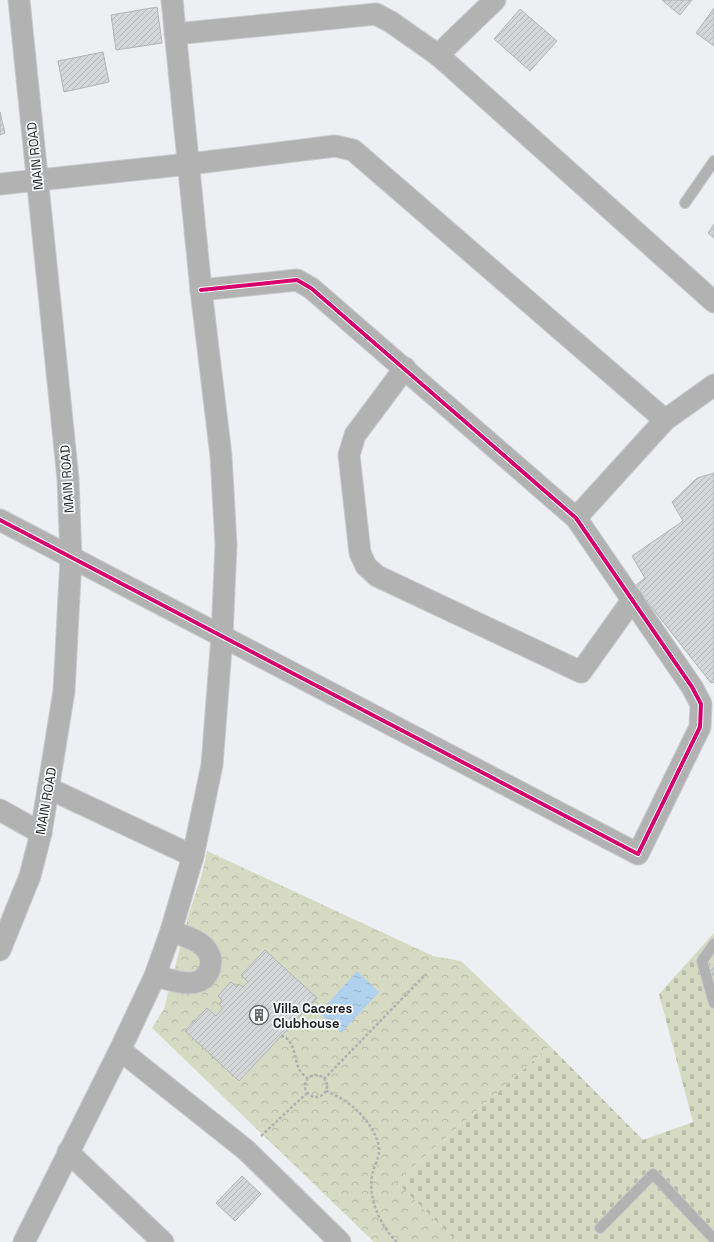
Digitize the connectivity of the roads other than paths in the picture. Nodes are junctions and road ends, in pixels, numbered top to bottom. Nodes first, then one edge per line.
1 (19, 0) edge
2 (172, 0) edge
3 (495, 0) edge
4 (175, 34) junction
5 (438, 55) junction
6 (714, 161) edge
7 (189, 164) junction
8 (38, 179) junction
9 (0, 184) edge
10 (685, 203) dead end
11 (201, 290) junction
12 (714, 302) edge
13 (405, 368) junction
14 (714, 385) edge
15 (665, 420) junction
16 (576, 518) junction
17 (0, 520) edge
18 (71, 558) junction
19 (633, 599) junction
20 (222, 636) junction
21 (48, 788) junction
22 (0, 810) edge
23 (41, 833) junction
24 (193, 856) junction
25 (171, 931) junction
26 (714, 944) edge
27 (0, 950) edge
28 (155, 976) junction
29 (714, 1003) edge
30 (120, 1050) junction
31 (68, 1152) junction
32 (600, 1228) dead end
33 (714, 1239) edge
34 (24, 1242) edge
35 (162, 1242) edge
36 (340, 1242) edge

1 - 8 street, MAIN ROAD
2 - 4 street
3 - 5 street
4 - 5 street
4 - 7 street
5 - 12 street
6 - 10 lane
7 - 8 street
7 - 11 street
7 - 15 street
8 - 9 street
8 - 18 street, MAIN ROAD
11 - 13 street
11 - 20 street
13 - 16 street
13 - 19 street
14 - 15 street
15 - 16 street
16 - 19 street
17 - 18 street
18 - 20 street
18 - 21 street, MAIN ROAD
19 - 20 street
20 - 24 street
21 - 23 street, MAIN ROAD
21 - 24 street
22 - 23 street
23 - 27 street, MAIN ROAD
24 - 25 street
25 - 28 street
25 - 28 street
26 - 29 lane
28 - 30 street
30 - 31 street
30 - 36 street
31 - 34 street
31 - 35 street
32 - 33 lane

